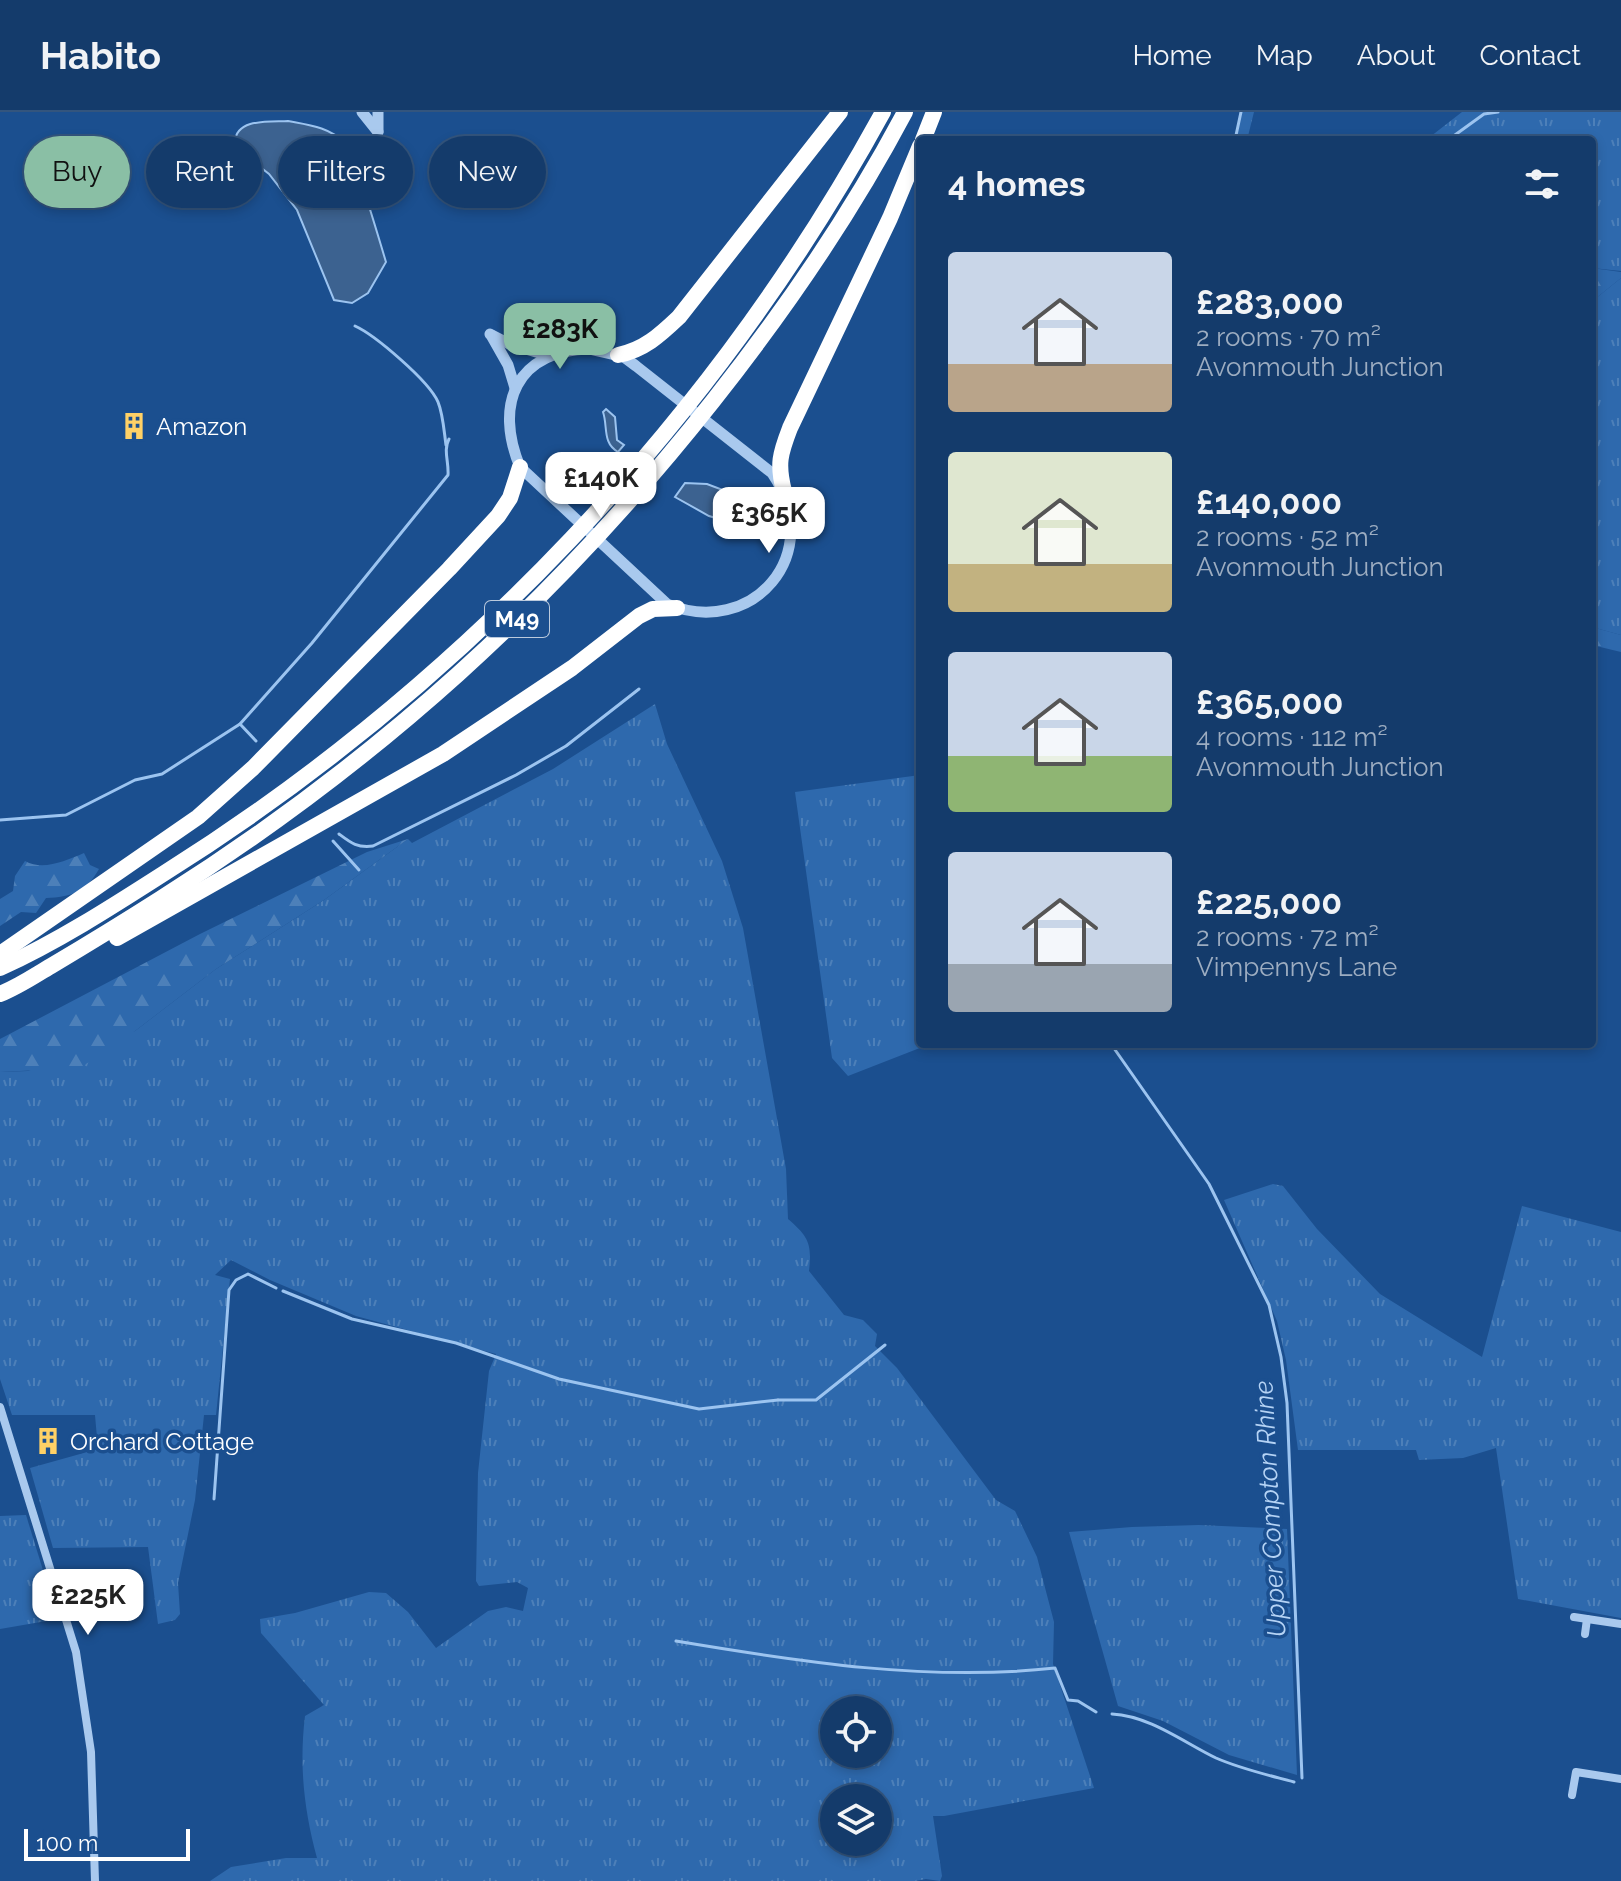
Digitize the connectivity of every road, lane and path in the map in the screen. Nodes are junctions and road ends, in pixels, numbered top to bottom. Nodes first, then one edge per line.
1 (362, 112) edge
2 (378, 112) edge
3 (840, 112) edge
4 (883, 112) edge
5 (905, 112) edge
6 (934, 112) edge
7 (925, 136) edge
8 (916, 156) edge
9 (618, 355) junction
10 (550, 356) junction
11 (515, 388) junction
12 (520, 467) junction
13 (784, 491) junction
14 (677, 608) junction
15 (0, 954) edge
16 (0, 968) edge
17 (4, 992) edge
18 (0, 1407) edge
19 (1574, 1617) dead end
20 (1587, 1619) junction
21 (1621, 1624) edge
22 (1585, 1634) dead end
23 (1621, 1779) edge
24 (1572, 1795) dead end
25 (95, 1881) edge

1 - 2 street
3 - 9 highway
4 - 16 highway, M49
5 - 17 highway, M49
6 - 7 highway
8 - 13 highway
9 - 10 street
9 - 13 street
10 - 11 street
10 - 11 street
11 - 12 street
12 - 14 street
12 - 15 highway
13 - 14 street
14 - 17 highway, M49
18 - 25 street
19 - 20 street
20 - 21 street
20 - 22 street
23 - 24 street

